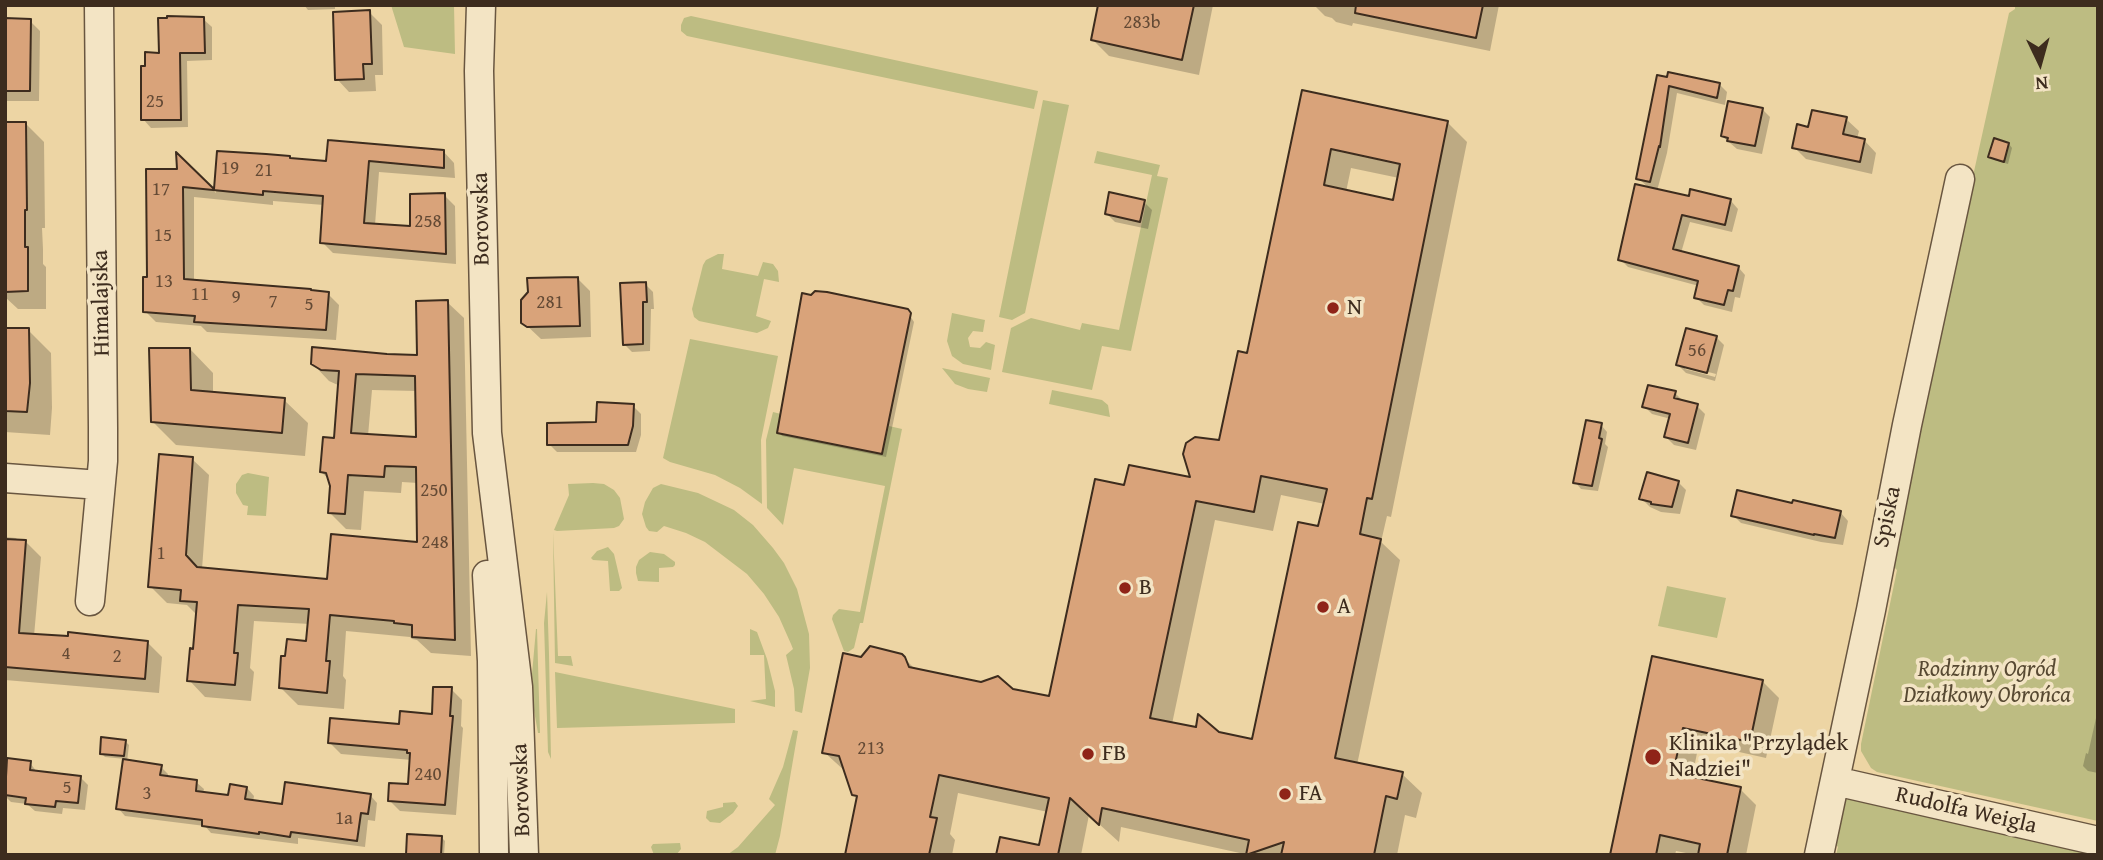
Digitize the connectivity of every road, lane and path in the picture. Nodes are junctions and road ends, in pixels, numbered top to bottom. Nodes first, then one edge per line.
1 (99, 5) edge
2 (481, 5) edge
3 (1960, 179) dead end
4 (487, 433) junction
5 (5, 478) edge
6 (100, 485) junction
7 (90, 601) dead end
8 (1835, 781) junction
9 (2098, 841) edge
10 (494, 855) edge
11 (524, 855) edge
12 (1819, 855) edge

1 - 6 street, Himalajska
2 - 4 street, Borowska
3 - 8 street, Spiska
4 - 10 street, Borowska
4 - 11 street, Borowska
5 - 6 street
6 - 7 street, Himalajska
8 - 9 street, Rudolfa Weigla
8 - 12 street, Spiska

